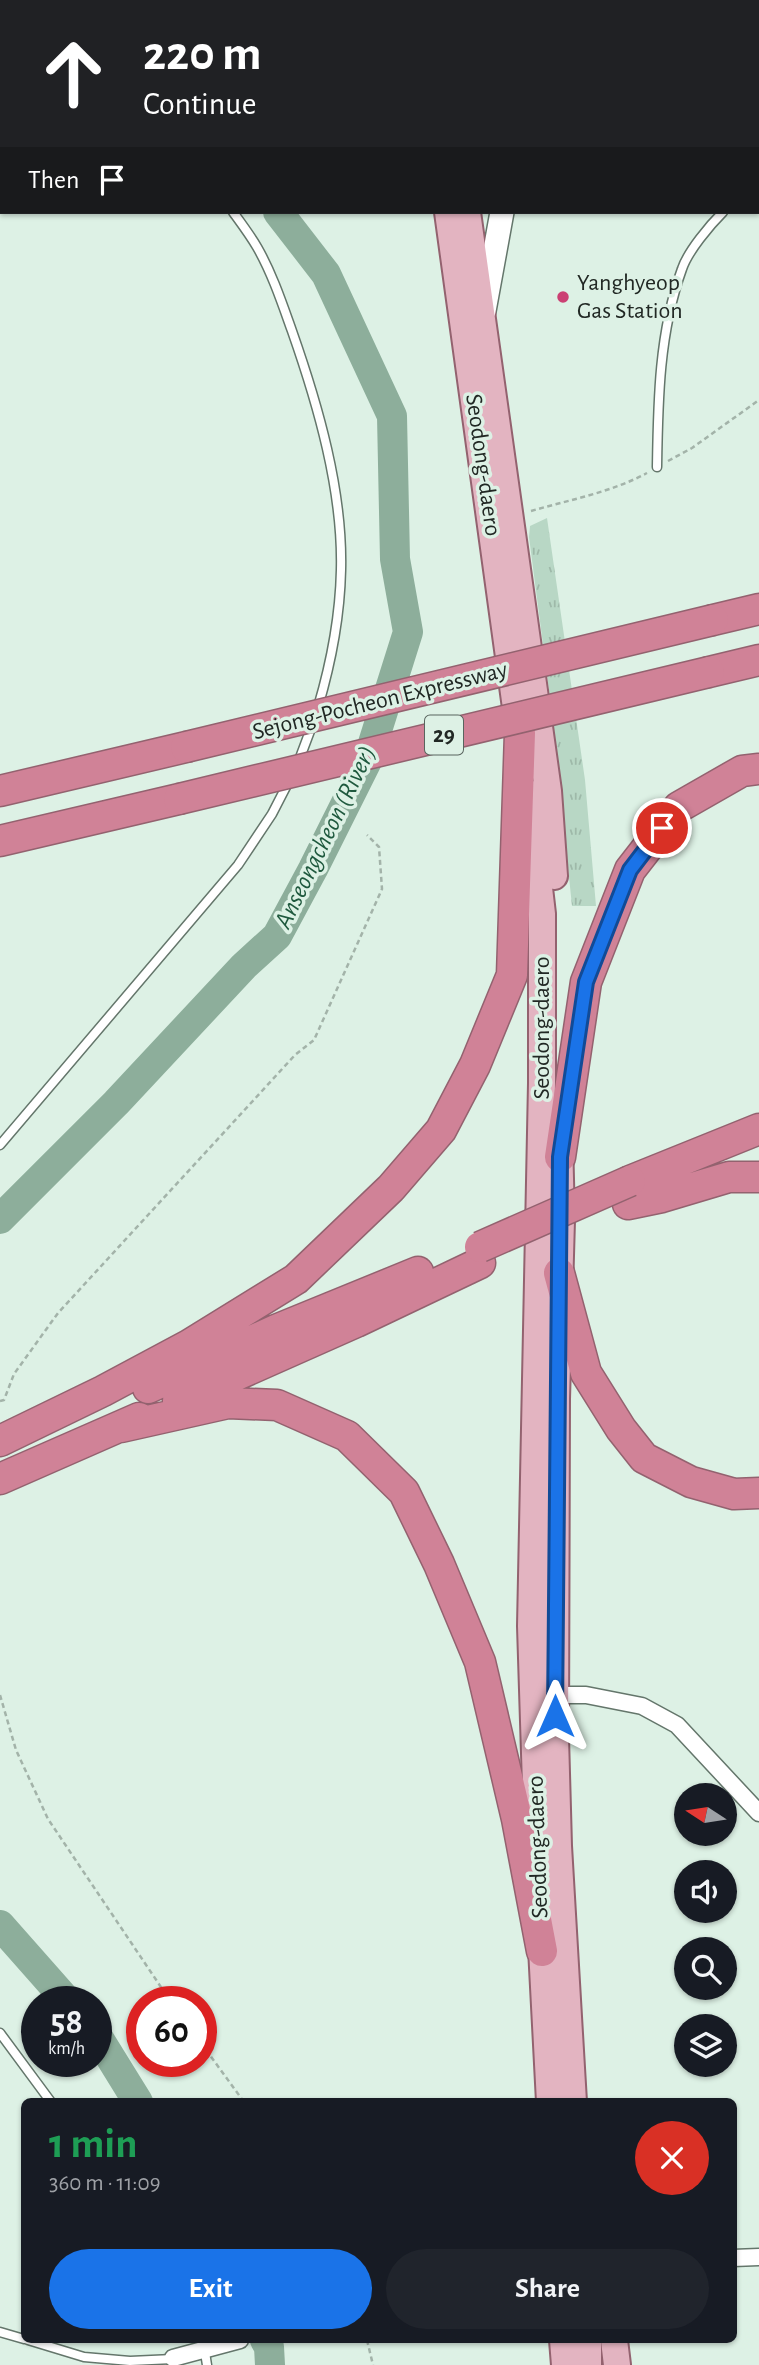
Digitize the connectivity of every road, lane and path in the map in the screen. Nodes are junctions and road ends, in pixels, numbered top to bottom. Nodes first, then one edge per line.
1 (234, 214) edge
2 (448, 214) edge
3 (467, 214) edge
4 (502, 214) edge
5 (721, 214) edge
6 (483, 318) junction
7 (759, 400) edge
8 (657, 467) junction
9 (511, 517) junction
10 (759, 609) edge
11 (759, 660) edge
12 (520, 733) junction
13 (759, 769) edge
14 (0, 791) edge
15 (368, 835) dead end
16 (0, 841) edge
17 (759, 1129) edge
18 (0, 1145) edge
19 (560, 1157) junction
20 (759, 1177) edge
21 (629, 1192) junction
22 (480, 1255) junction
23 (559, 1273) junction
24 (0, 1401) edge
25 (121, 1427) junction
26 (0, 1441) edge
27 (34, 1443) junction
28 (0, 1454) edge
29 (0, 1479) edge
30 (759, 1493) edge
31 (0, 1695) edge
32 (544, 1695) junction
33 (759, 1812) edge
34 (542, 1951) junction
35 (160, 1986) edge
36 (0, 2033) edge
37 (217, 2065) edge
38 (48, 2098) edge
39 (241, 2098) edge
40 (550, 2098) edge
41 (573, 2098) edge
42 (759, 2257) edge
43 (737, 2258) edge
44 (0, 2332) edge
45 (21, 2338) edge
46 (39, 2343) edge
47 (368, 2343) edge
48 (563, 2343) edge
49 (587, 2343) edge
50 (614, 2343) edge
51 (208, 2344) edge
52 (172, 2362) edge
53 (207, 2365) edge
54 (373, 2365) edge
55 (565, 2365) edge
56 (588, 2365) edge
57 (617, 2365) edge

1 - 18 lane
2 - 12 main road, Seodong-daero
3 - 6 main road, Seodong-daero
4 - 6 street
5 - 8 lane
6 - 9 main road, Seodong-daero
7 - 8 path
8 - 9 path
9 - 19 main road, Seodong-daero
10 - 14 highway, Sejong-Pocheon Expressway / 29, bridge
11 - 16 highway, Sejong-Pocheon Expressway / 29, bridge
12 - 27 highway
12 - 32 main road, Seodong-daero
13 - 19 highway
15 - 24 path
17 - 21 highway
19 - 23 main road, Seodong-daero
20 - 21 highway
21 - 22 highway
22 - 25 highway
22 - 27 highway
23 - 30 highway
23 - 32 main road, Seodong-daero
25 - 27 highway
25 - 34 highway
26 - 27 highway
27 - 28 highway
27 - 29 highway
31 - 35 path
32 - 33 street
32 - 34 main road, Seodong-daero
32 - 41 main road, Seodong-daero
34 - 40 main road, Seodong-daero
36 - 38 lane
37 - 39 path
42 - 43 street
44 - 45 lane
46 - 52 lane
47 - 54 path
48 - 55 main road
49 - 56 main road
50 - 57 main road
51 - 52 street
51 - 53 lane

